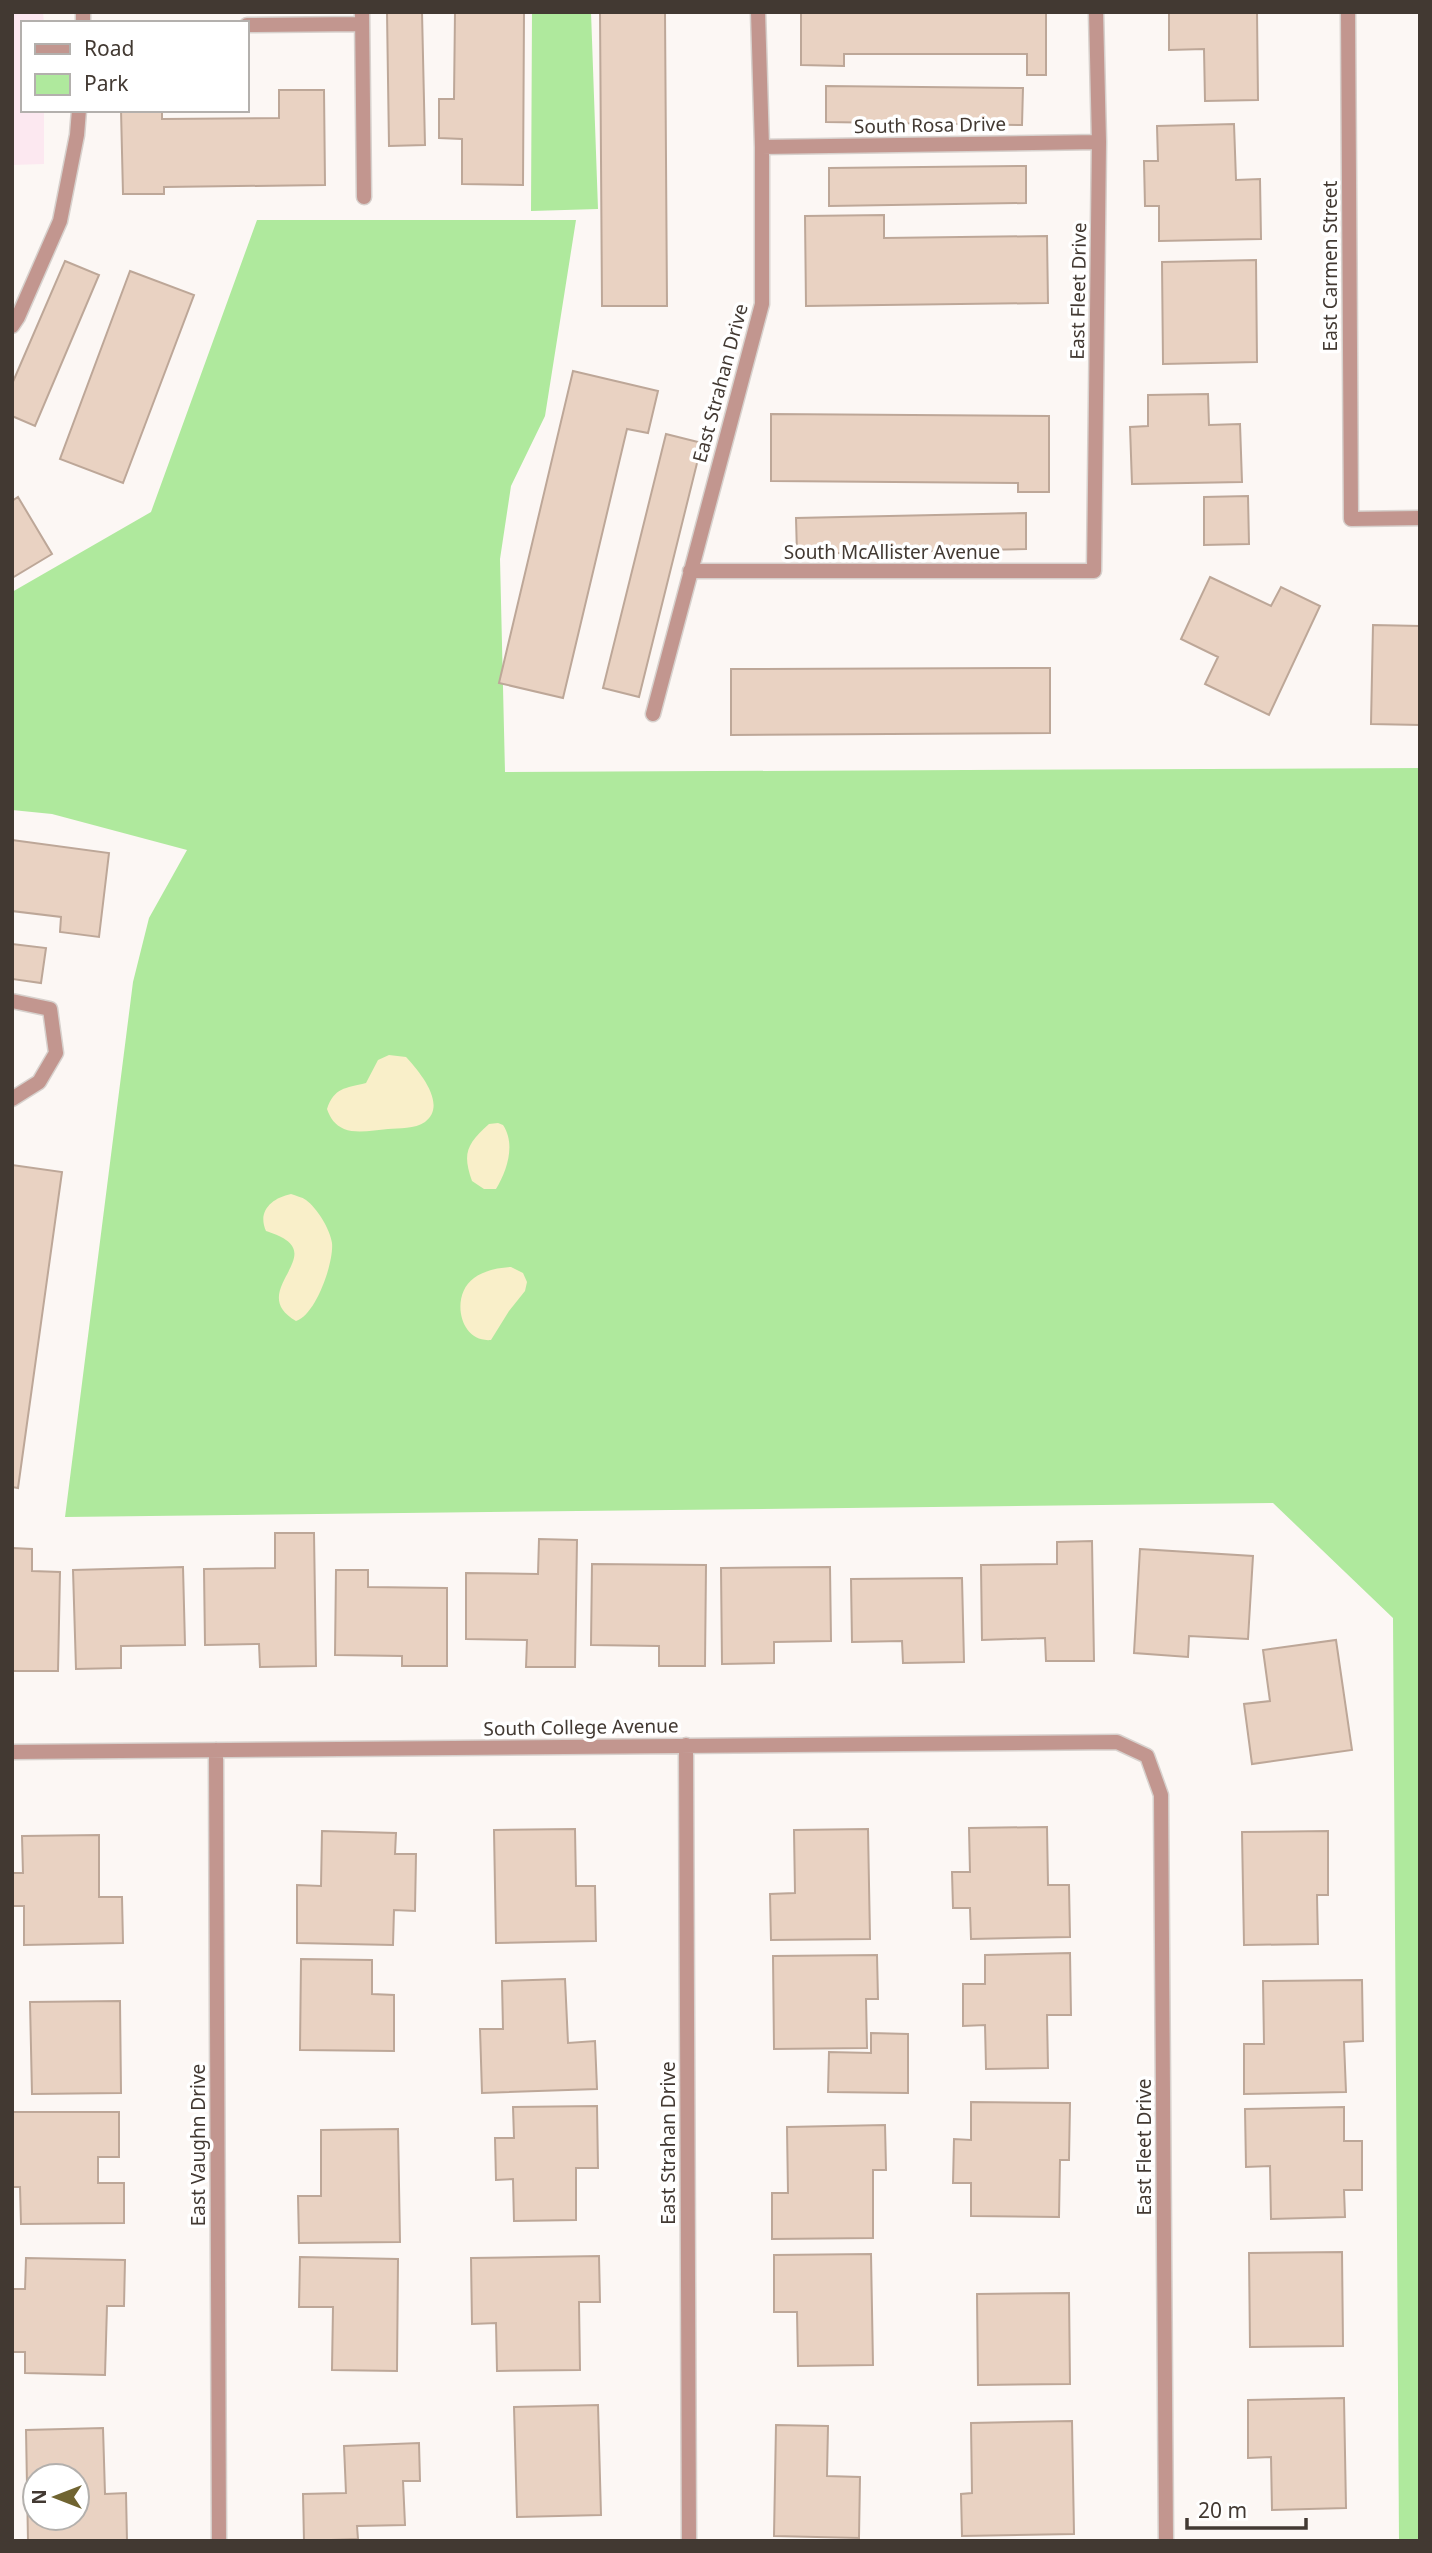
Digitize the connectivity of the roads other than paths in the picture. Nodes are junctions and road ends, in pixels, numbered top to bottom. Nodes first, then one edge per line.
1 (758, 12) edge
2 (1096, 12) edge
3 (1348, 12) edge
4 (362, 18) edge
5 (248, 26) edge
6 (79, 112) edge
7 (1099, 142) junction
8 (762, 147) junction
9 (364, 197) dead end
10 (12, 326) edge
11 (1420, 518) edge
12 (690, 571) junction
13 (1094, 571) joint
14 (653, 714) dead end
15 (12, 1001) edge
16 (12, 1099) edge
17 (686, 1745) junction
18 (216, 1750) junction
19 (12, 1752) edge
20 (1147, 1756) joint
21 (219, 2541) edge
22 (689, 2541) edge
23 (1166, 2541) edge

1 - 8 street, East Strahan Drive
2 - 7 street, East Fleet Drive
3 - 11 street, East Carmen Street
4 - 5 street
4 - 9 street
6 - 10 street
7 - 8 street, South Rosa Drive
7 - 13 street, East Fleet Drive
8 - 12 street, East Strahan Drive
12 - 13 street, South McAllister Avenue
12 - 14 street, East Strahan Drive
15 - 16 street
17 - 18 street, South College Avenue
17 - 20 street, South College Avenue
17 - 22 street, East Strahan Drive
18 - 19 street, South College Avenue
18 - 21 street, East Vaughn Drive
20 - 23 street, East Fleet Drive

